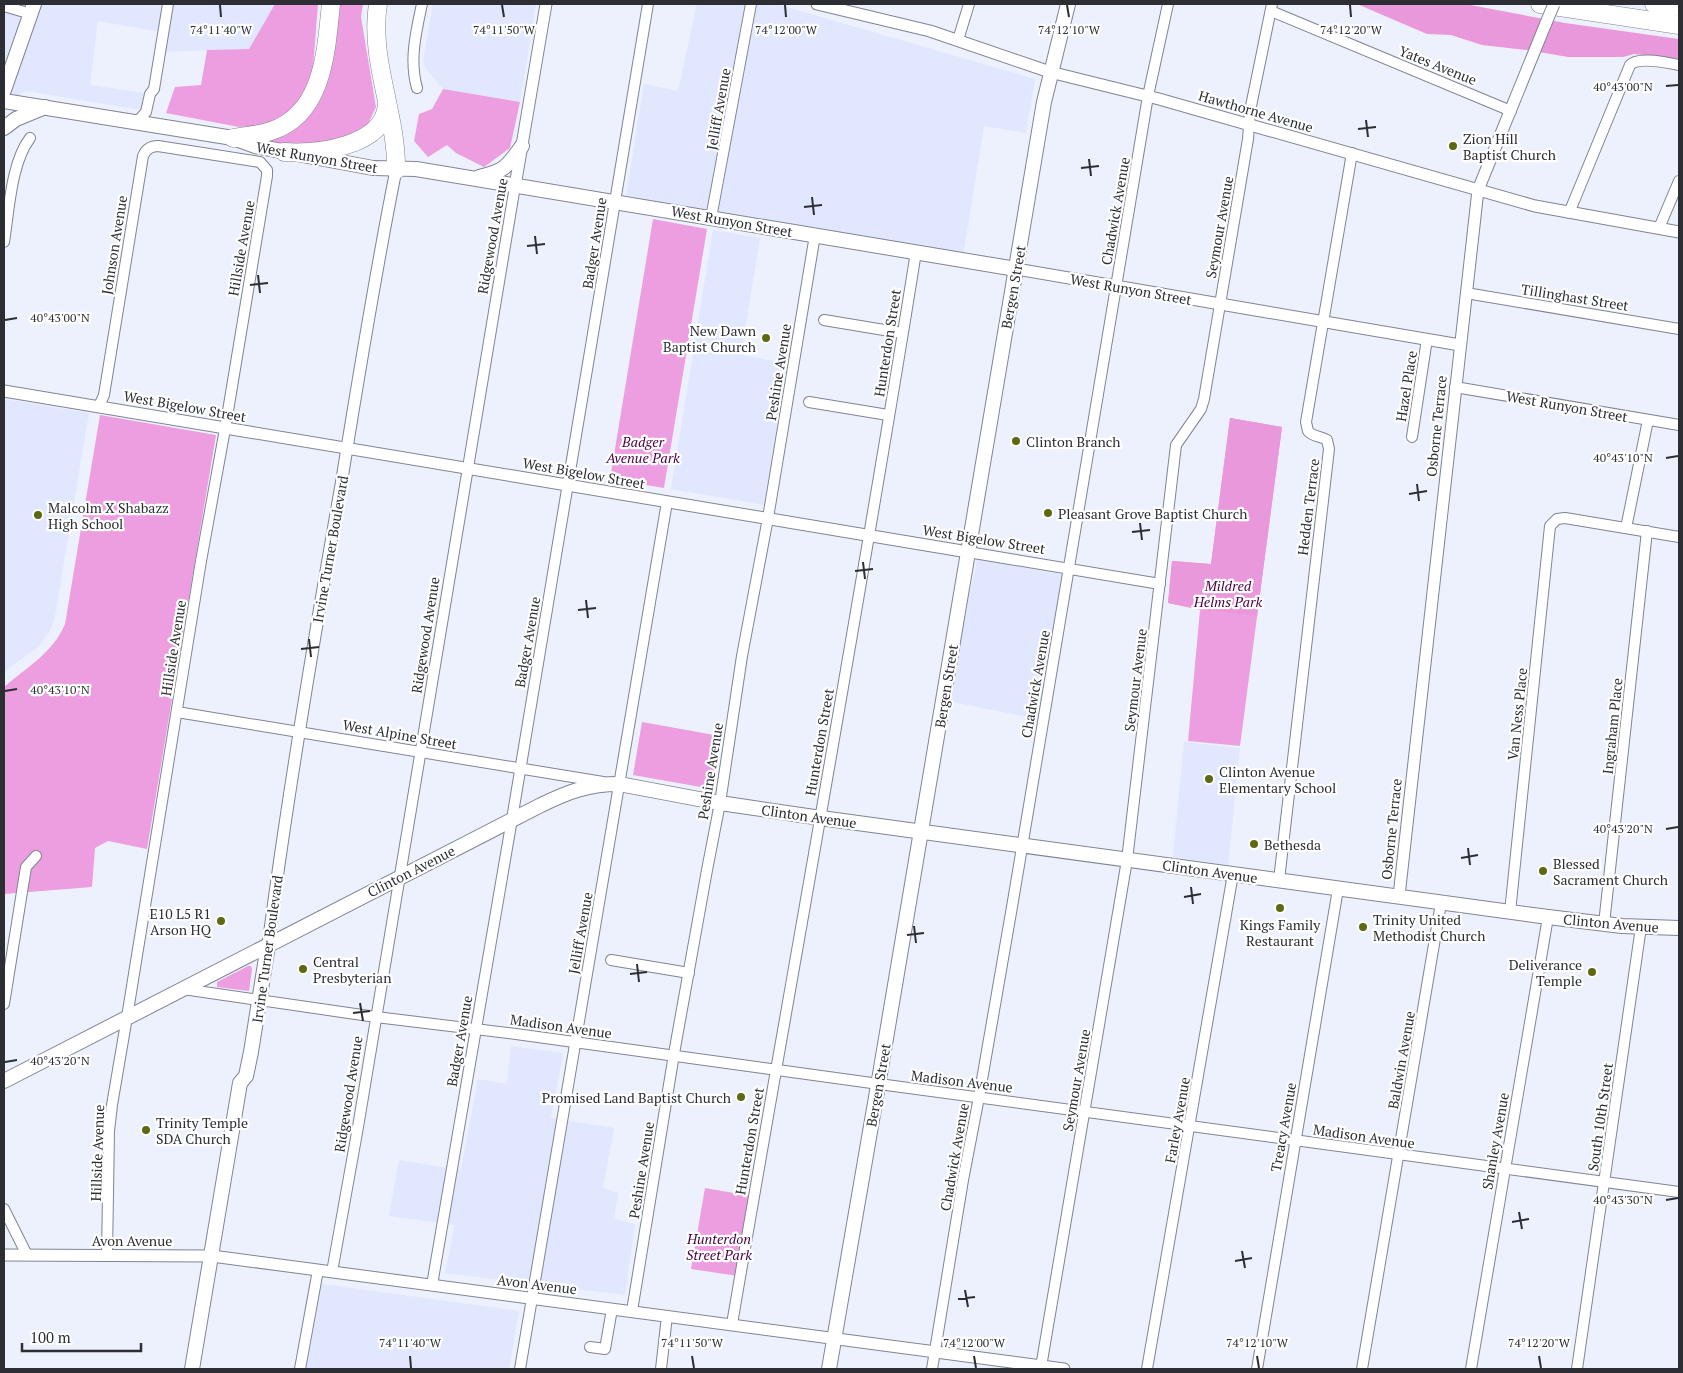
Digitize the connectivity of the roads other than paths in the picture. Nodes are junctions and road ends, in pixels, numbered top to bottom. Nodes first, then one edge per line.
1 (168, 4) edge
2 (323, 4) edge
3 (330, 4) edge
4 (378, 4) edge
5 (422, 4) edge
6 (546, 4) edge
7 (648, 4) edge
8 (751, 4) edge
9 (817, 4) edge
10 (970, 4) edge
11 (1068, 4) edge
12 (1168, 4) edge
13 (1540, 4) edge
14 (1554, 4) edge
15 (1654, 4) edge
16 (4, 6) edge
17 (834, 6) edge
18 (1679, 7) edge
19 (33, 9) edge
20 (1271, 11) edge
21 (1679, 25) edge
22 (958, 40) junction
23 (322, 63) junction
24 (1679, 65) edge
25 (1050, 72) junction
26 (418, 88) dead end
27 (4, 90) edge
28 (1148, 96) junction
29 (4, 100) edge
30 (387, 105) junction
31 (46, 107) junction
32 (1510, 114) junction
33 (136, 123) junction
34 (1249, 125) junction
35 (4, 128) edge
36 (30, 138) dead end
37 (233, 138) junction
38 (522, 146) junction
39 (147, 149) joint
40 (284, 152) junction
41 (1352, 153) junction
42 (396, 170) junction
43 (473, 178) junction
44 (1679, 180) edge
45 (515, 186) junction
46 (1478, 190) junction
47 (614, 202) junction
48 (1569, 213) junction
49 (712, 218) junction
50 (1659, 228) junction
51 (1679, 232) edge
52 (815, 235) junction
53 (4, 242) edge
54 (916, 252) junction
55 (1016, 269) junction
56 (1116, 286) junction
57 (1466, 293) junction
58 (1220, 305) junction
59 (824, 320) dead end
60 (1324, 322) junction
61 (1679, 329) edge
62 (902, 333) junction
63 (1427, 340) junction
64 (1460, 345) junction
65 (1455, 387) junction
66 (4, 391) edge
67 (808, 402) dead end
68 (99, 406) junction
69 (888, 415) junction
70 (1648, 420) junction
71 (1679, 425) edge
72 (226, 428) junction
73 (1412, 437) dead end
74 (347, 448) junction
75 (469, 469) junction
76 (568, 486) junction
77 (667, 502) junction
78 (768, 518) junction
79 (1626, 528) junction
80 (1647, 532) junction
81 (868, 535) junction
82 (1679, 537) edge
83 (968, 552) junction
84 (1069, 568) junction
85 (1160, 584) junction
86 (177, 712) junction
87 (300, 731) junction
88 (421, 752) junction
89 (520, 768) junction
90 (619, 784) junction
91 (720, 803) junction
92 (821, 818) junction
93 (512, 820) junction
94 (922, 832) junction
95 (1022, 845) junction
96 (36, 856) dead end
97 (1127, 860) junction
98 (1233, 874) junction
99 (400, 877) junction
100 (1279, 880) junction
101 (1338, 888) junction
102 (1398, 896) junction
103 (1441, 903) junction
104 (1510, 912) junction
105 (1548, 917) junction
106 (1604, 924) junction
107 (1642, 927) junction
108 (1679, 928) edge
109 (268, 945) junction
110 (611, 960) dead end
111 (689, 973) junction
112 (183, 989) junction
113 (260, 1001) junction
114 (4, 1004) edge
115 (128, 1017) junction
116 (376, 1017) junction
117 (475, 1030) junction
118 (575, 1042) junction
119 (674, 1056) junction
120 (776, 1069) junction
121 (4, 1081) edge
122 (879, 1084) junction
123 (980, 1097) junction
124 (1085, 1111) junction
125 (1190, 1126) junction
126 (1295, 1140) junction
127 (1398, 1154) junction
128 (1504, 1169) junction
129 (1604, 1182) junction
130 (1679, 1192) edge
131 (4, 1209) edge
132 (4, 1255) edge
133 (27, 1255) junction
134 (107, 1255) junction
135 (216, 1256) junction
136 (318, 1270) junction
137 (332, 1272) junction
138 (432, 1285) junction
139 (532, 1298) junction
140 (612, 1309) junction
141 (632, 1311) junction
142 (668, 1316) junction
143 (732, 1324) junction
144 (834, 1339) junction
145 (590, 1347) dead end
146 (936, 1351) junction
147 (1041, 1366) junction
148 (192, 1369) edge
149 (200, 1369) edge
150 (300, 1369) edge
151 (520, 1369) edge
152 (660, 1369) edge
153 (828, 1369) edge
154 (932, 1369) edge
155 (1064, 1369) edge
156 (1147, 1369) edge
157 (1257, 1369) edge
158 (1362, 1369) edge
159 (1471, 1369) edge
160 (1576, 1369) edge

1 - 33 street
2 - 23 highway
3 - 23 highway
4 - 30 highway
5 - 26 street
6 - 38 street, Ridgewood Avenue
7 - 47 street, Badger Avenue
8 - 49 street, Jelliff Avenue
9 - 17 street, Hawthorne Avenue
10 - 22 street
11 - 25 main road, Bergen Street
12 - 28 street, Chadwick Avenue
13 - 21 highway
14 - 32 street, Osborne Terrace, bridge
15 - 18 highway
16 - 19 street
17 - 22 street, Hawthorne Avenue
19 - 27 main road
20 - 32 street, Yates Avenue
20 - 34 street, Seymour Avenue
22 - 25 street, Hawthorne Avenue
23 - 37 highway
24 - 48 street
25 - 28 street, Hawthorne Avenue
25 - 55 main road, Bergen Street
28 - 34 street, Hawthorne Avenue
28 - 56 street, Chadwick Avenue
29 - 31 main road, West Runyon Street
30 - 40 highway
30 - 42 highway
31 - 33 main road, West Runyon Street
31 - 35 main road
32 - 46 street, Osborne Terrace
33 - 37 main road, West Runyon Street
34 - 41 street, Hawthorne Avenue
34 - 58 street, Seymour Avenue
36 - 53 street
37 - 40 main road, West Runyon Street
38 - 43 main road
38 - 45 street, Ridgewood Avenue
39 - 68 street, Johnson Avenue
39 - 72 street, Hillside Avenue
40 - 42 main road, West Runyon Street
41 - 46 street, Hawthorne Avenue
41 - 60 street, Hedden Terrace
42 - 43 main road, West Runyon Street
42 - 74 street, Irvine Turner Boulevard
43 - 45 main road, West Runyon Street
44 - 50 street
45 - 47 main road, West Runyon Street
45 - 75 street, Ridgewood Avenue
46 - 48 street, Hawthorne Avenue
46 - 57 street, Osborne Terrace
47 - 49 main road, West Runyon Street
47 - 76 street, Badger Avenue
48 - 50 street, Hawthorne Avenue
49 - 52 main road, West Runyon Street
50 - 51 street, Hawthorne Avenue
52 - 54 main road, West Runyon Street
52 - 78 street, Peshine Avenue
54 - 55 main road, West Runyon Street
54 - 62 street, Hunterdon Street
55 - 56 street, West Runyon Street
55 - 83 main road, Bergen Street
56 - 58 street, West Runyon Street
56 - 84 street, Chadwick Avenue
57 - 61 street, Tillinghast Street
57 - 64 street, Osborne Terrace
58 - 60 street, West Runyon Street
58 - 85 street, Seymour Avenue
59 - 62 street
60 - 63 street, West Runyon Street
60 - 100 street, Hedden Terrace
62 - 69 street, Hunterdon Street
63 - 64 street, West Runyon Street
63 - 73 street, Hazel Place
64 - 65 street, Osborne Terrace
65 - 70 street, West Runyon Street
65 - 102 street, Osborne Terrace
66 - 68 street, West Bigelow Street
67 - 69 street
68 - 72 street, West Bigelow Street
69 - 81 street, Hunterdon Street
70 - 71 street, West Runyon Street
70 - 79 street
72 - 74 street, West Bigelow Street
72 - 86 street, Hillside Avenue
74 - 75 street, West Bigelow Street
74 - 87 street, Irvine Turner Boulevard
75 - 76 street, West Bigelow Street
75 - 88 street, Ridgewood Avenue
76 - 77 street, West Bigelow Street
76 - 89 street, Badger Avenue
77 - 78 street, West Bigelow Street
77 - 90 street, Jelliff Avenue
78 - 81 street, West Bigelow Street
78 - 91 street, Peshine Avenue
79 - 80 street
79 - 104 street, Van Ness Place
80 - 82 street
80 - 106 street, Ingraham Place
81 - 83 street, West Bigelow Street
81 - 92 street, Hunterdon Street
83 - 84 street, West Bigelow Street
83 - 94 main road, Bergen Street
84 - 85 street, West Bigelow Street
84 - 95 street, Chadwick Avenue
85 - 97 street, Seymour Avenue
86 - 87 street, West Alpine Street
86 - 115 street, Hillside Avenue
87 - 88 street, West Alpine Street
87 - 109 street, Irvine Turner Boulevard
88 - 89 street, West Alpine Street
88 - 99 street, Ridgewood Avenue
89 - 90 street, West Alpine Street
89 - 93 street, Badger Avenue
90 - 91 main road, Clinton Avenue
90 - 93 main road, Clinton Avenue
90 - 118 street, Jelliff Avenue
91 - 92 main road, Clinton Avenue
91 - 111 street, Peshine Avenue
92 - 94 main road, Clinton Avenue
92 - 120 street, Hunterdon Street
93 - 99 main road, Clinton Avenue
93 - 117 street, Badger Avenue
94 - 95 main road, Clinton Avenue
94 - 122 main road, Bergen Street
95 - 97 main road, Clinton Avenue
95 - 123 street, Chadwick Avenue
96 - 114 street
97 - 98 main road, Clinton Avenue
97 - 124 street, Seymour Avenue
98 - 100 main road, Clinton Avenue
98 - 125 street, Farley Avenue
99 - 109 main road, Clinton Avenue
99 - 116 street, Ridgewood Avenue
100 - 101 main road, Clinton Avenue
101 - 102 main road, Clinton Avenue
101 - 126 street, Treacy Avenue
102 - 103 main road, Clinton Avenue
103 - 104 main road, Clinton Avenue
103 - 127 street, Baldwin Avenue
104 - 105 main road, Clinton Avenue
105 - 106 main road, Clinton Avenue
105 - 128 street, Shanley Avenue
106 - 107 main road, Clinton Avenue
107 - 108 main road, Clinton Avenue
107 - 129 street, South 10th Street
109 - 112 main road, Clinton Avenue
109 - 113 main road, Irvine Turner Boulevard
110 - 111 street
111 - 119 street, Peshine Avenue
112 - 113 street, Madison Avenue
112 - 115 main road, Clinton Avenue
113 - 116 street, Madison Avenue
113 - 135 main road, Irvine Turner Boulevard
115 - 121 main road, Clinton Avenue
115 - 134 street, Hillside Avenue
116 - 117 street, Madison Avenue
116 - 137 street, Ridgewood Avenue
117 - 118 street, Madison Avenue
117 - 138 street, Badger Avenue
118 - 119 street, Madison Avenue
118 - 139 street, Jelliff Avenue
119 - 120 street, Madison Avenue
119 - 141 street, Peshine Avenue
120 - 122 street, Madison Avenue
120 - 143 street, Hunterdon Street
122 - 123 street, Madison Avenue
122 - 144 main road, Bergen Street
123 - 124 street, Madison Avenue
123 - 146 street, Chadwick Avenue
124 - 125 street, Madison Avenue
124 - 147 street, Seymour Avenue
125 - 126 street, Madison Avenue
125 - 156 street, Farley Avenue
126 - 127 street, Madison Avenue
126 - 157 street, Treacy Avenue
127 - 128 street, Madison Avenue
127 - 158 street, Baldwin Avenue
128 - 129 street, Madison Avenue
128 - 159 street, Shanley Avenue
129 - 130 street, Madison Avenue
129 - 160 street, South 10th Street
131 - 133 street
132 - 133 street, Avon Avenue
133 - 134 street, Avon Avenue
134 - 135 street, Avon Avenue
135 - 136 street, Avon Avenue
135 - 148 main road, Irvine Turner Boulevard
135 - 149 main road, Irvine Turner Boulevard
136 - 137 street, Avon Avenue
136 - 150 street
137 - 138 street, Avon Avenue
138 - 139 street, Avon Avenue
139 - 140 street, Avon Avenue
139 - 151 street, Jelliff Avenue
140 - 141 street, Avon Avenue
140 - 145 street
141 - 142 street, Avon Avenue
142 - 143 street, Avon Avenue
142 - 152 street
143 - 144 street, Avon Avenue
144 - 146 street, Avon Avenue
144 - 153 main road, Bergen Street
146 - 147 street, Avon Avenue
146 - 154 street, Chadwick Avenue
147 - 155 street, Avon Avenue

